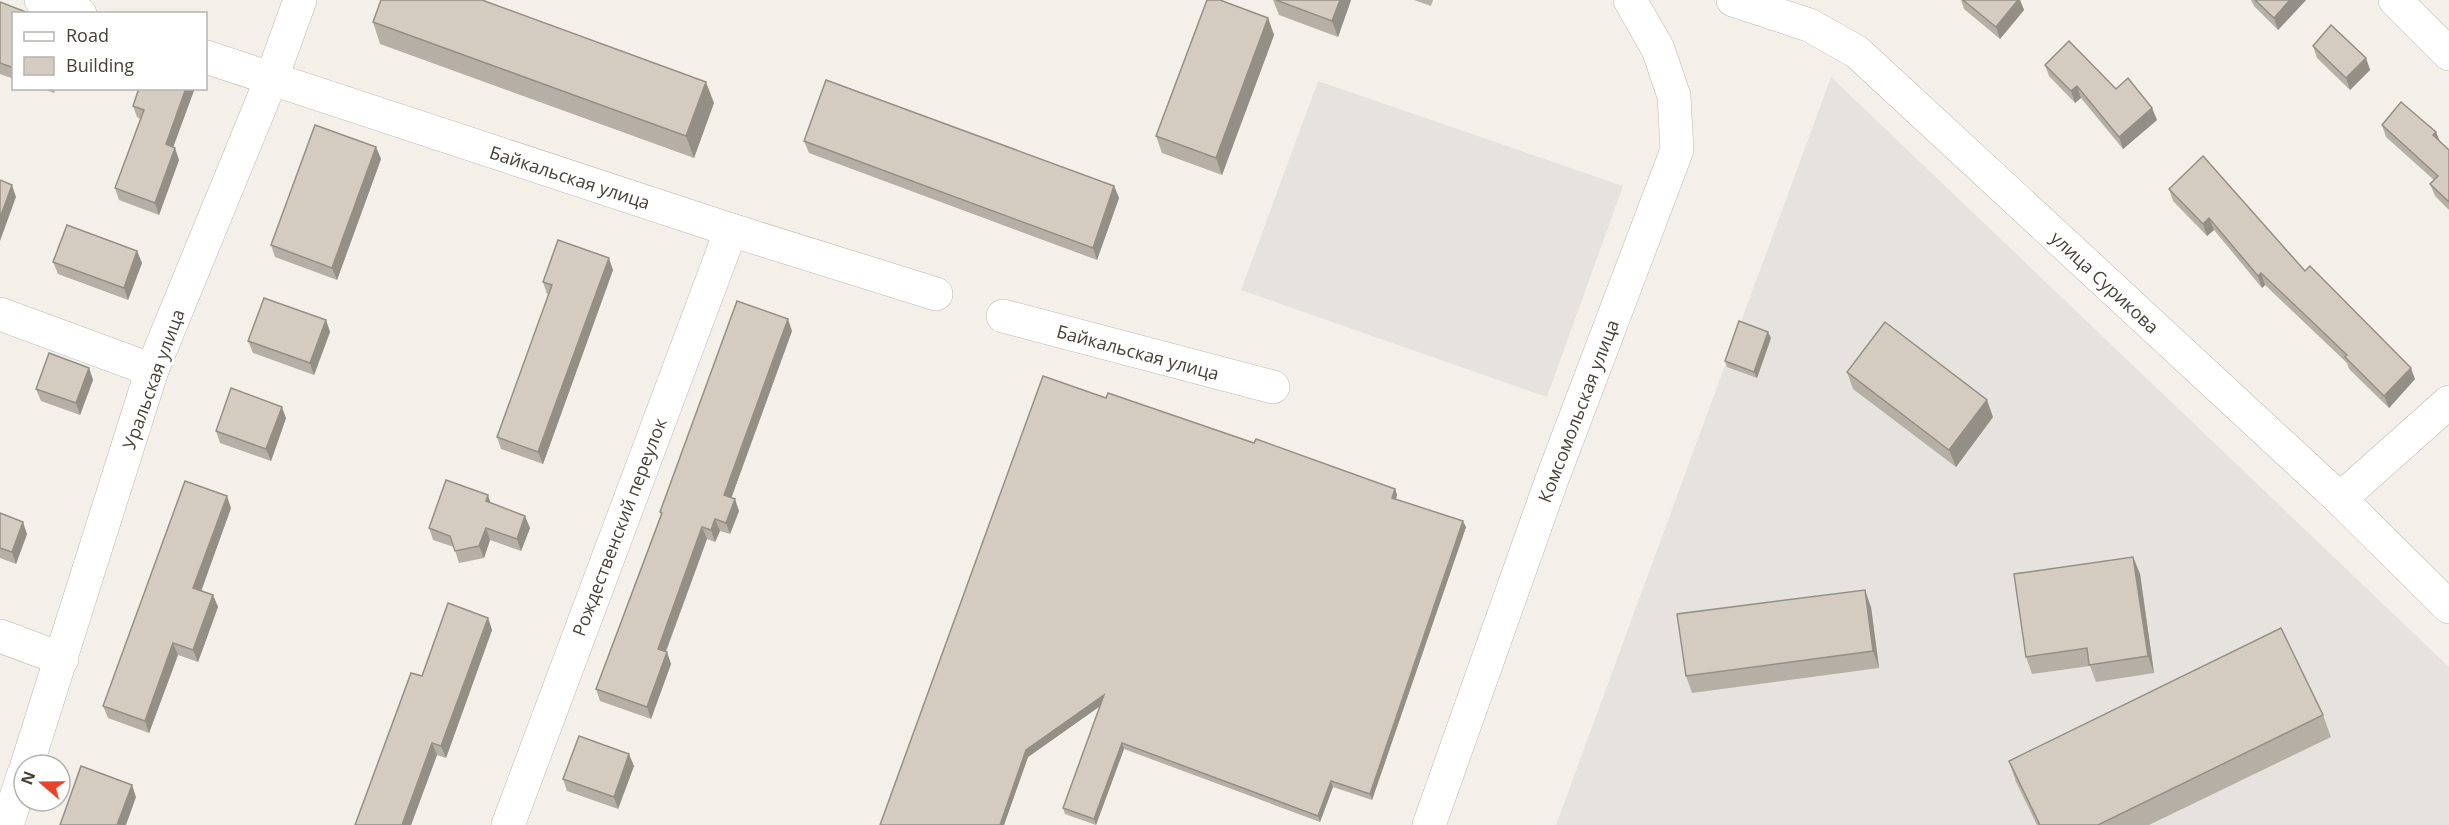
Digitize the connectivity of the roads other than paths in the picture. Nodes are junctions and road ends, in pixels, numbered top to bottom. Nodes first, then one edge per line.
1 (41, 0) edge
2 (300, 0) edge
3 (1630, 0) edge
4 (1733, 0) edge
5 (2395, 0) edge
6 (74, 12) edge
7 (2449, 54) edge
8 (207, 57) edge
9 (271, 80) junction
10 (731, 230) junction
11 (936, 294) dead end
12 (0, 314) edge
13 (1003, 316) dead end
14 (152, 370) junction
15 (1273, 387) dead end
16 (2449, 402) edge
17 (2340, 499) junction
18 (2449, 607) edge
19 (0, 636) edge
20 (62, 659) junction
21 (31, 753) edge
22 (12, 810) edge
23 (7, 825) edge
24 (508, 825) edge
25 (1429, 825) edge

1 - 6 street
2 - 9 street, Уральская улица
3 - 25 street, Комсомольская улица
4 - 17 street, улица Сурикова
5 - 7 street
8 - 9 street, Байкальская улица
9 - 10 street, Байкальская улица
9 - 14 street, Уральская улица
10 - 11 street, Байкальская улица
10 - 24 street, Рождественский переулок
12 - 14 street
13 - 15 street, Байкальская улица
14 - 20 street, Уральская улица
16 - 17 street
17 - 18 street, улица Сурикова
19 - 20 street
20 - 21 street, Уральская улица
22 - 23 street

